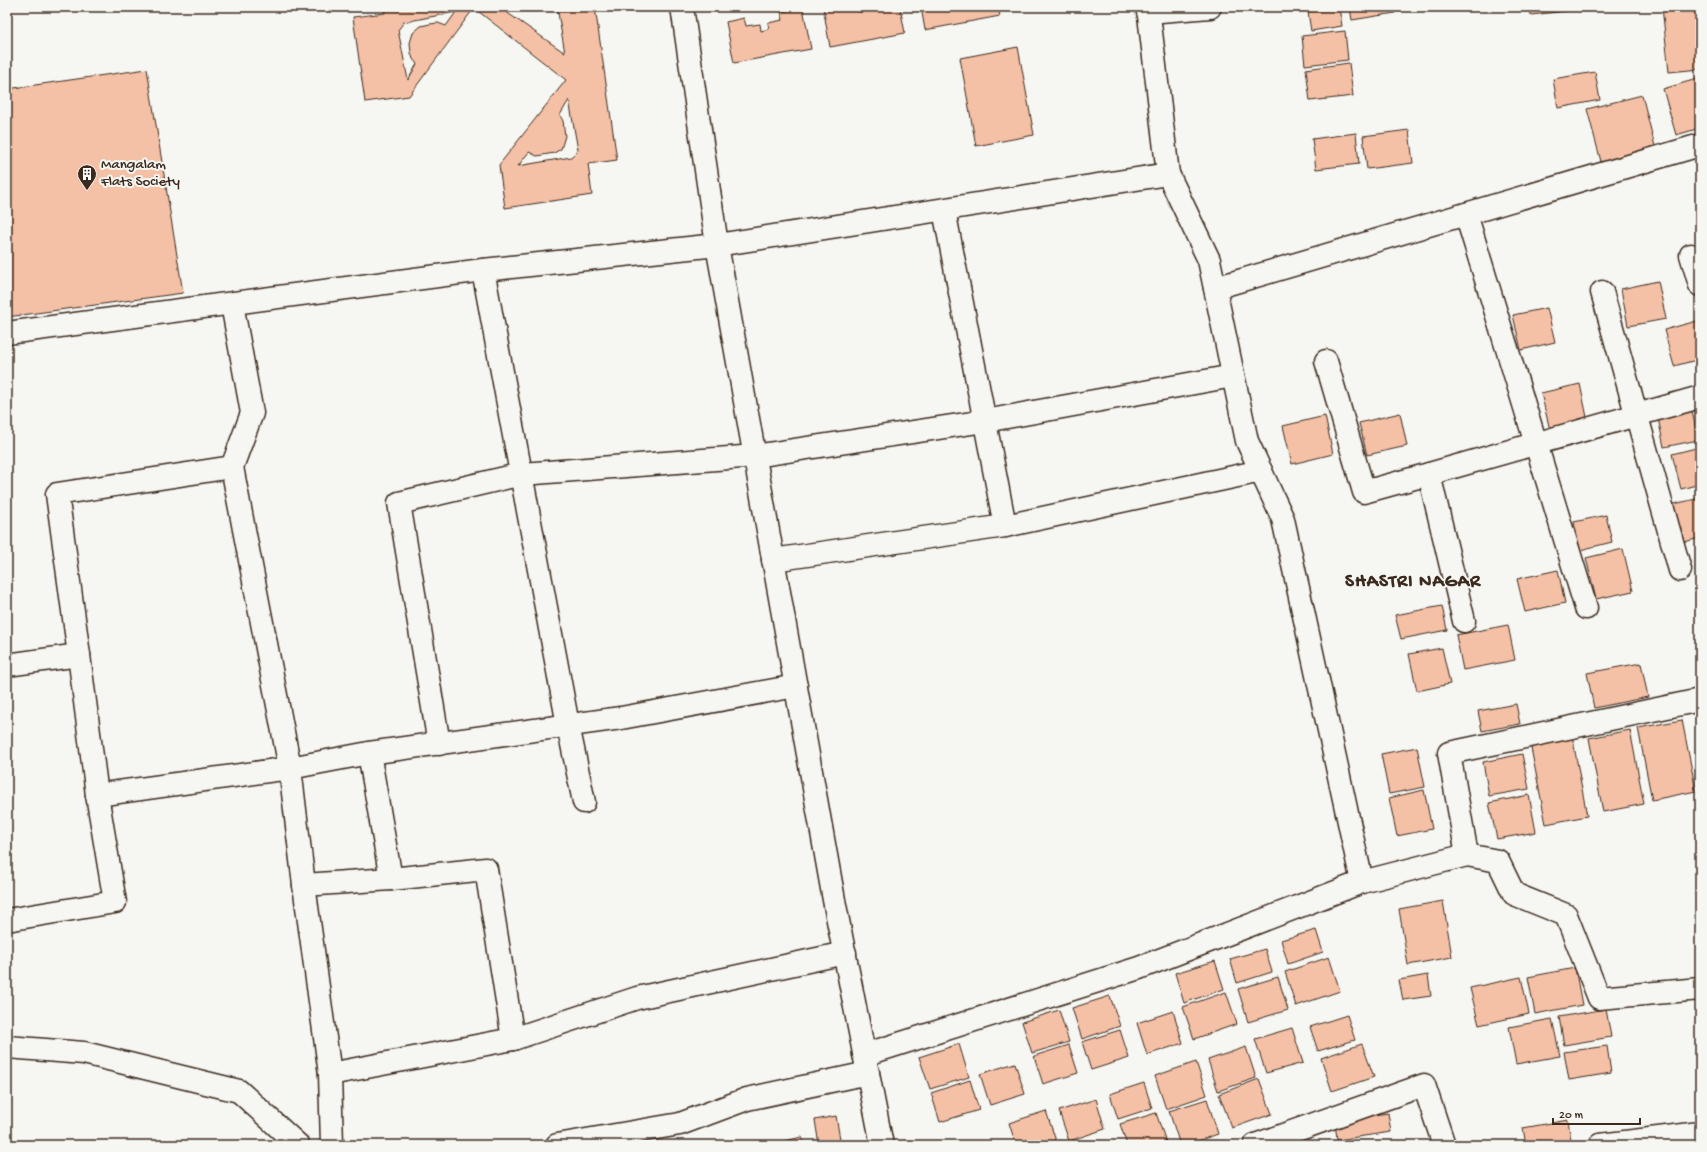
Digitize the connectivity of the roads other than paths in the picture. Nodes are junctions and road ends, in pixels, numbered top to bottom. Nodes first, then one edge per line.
1 (682, 7) edge
2 (1210, 7) edge
3 (1148, 9) edge
4 (1700, 145) edge
5 (1168, 174) junction
6 (944, 210) junction
7 (1466, 214) junction
8 (717, 245) junction
9 (1691, 255) dead end
10 (483, 270) junction
11 (1700, 285) edge
12 (1215, 288) junction
13 (1602, 292) dead end
14 (232, 304) junction
15 (7, 333) edge
16 (1326, 361) dead end
17 (1233, 376) junction
18 (1700, 397) edge
19 (1638, 415) junction
20 (985, 420) junction
21 (1536, 445) junction
22 (755, 456) junction
23 (232, 467) junction
24 (1261, 471) junction
25 (522, 474) junction
26 (1429, 474) junction
27 (1005, 526) junction
28 (773, 560) junction
29 (1680, 570) dead end
30 (1586, 608) dead end
31 (1464, 621) dead end
32 (79, 655) junction
33 (7, 665) edge
34 (796, 686) junction
35 (1700, 700) edge
36 (568, 725) junction
37 (440, 744) junction
38 (369, 754) junction
39 (290, 768) junction
40 (97, 795) junction
41 (584, 802) dead end
42 (1467, 855) junction
43 (391, 879) junction
44 (1362, 882) junction
45 (304, 885) junction
46 (7, 920) edge
47 (844, 953) junction
48 (1700, 989) edge
49 (513, 1039) junction
50 (7, 1047) edge
51 (866, 1064) junction
52 (330, 1074) junction
53 (1700, 1133) edge
54 (298, 1145) edge
55 (332, 1145) edge
56 (557, 1145) edge
57 (882, 1145) edge
58 (1255, 1145) edge
59 (1444, 1145) edge
60 (1600, 1145) edge

1 - 8 street
2 - 3 street
3 - 5 street
4 - 7 street
5 - 6 street
5 - 12 street
6 - 8 street
6 - 20 street
7 - 12 street
7 - 21 street
8 - 10 street
8 - 22 street
9 - 11 street
10 - 14 street
10 - 25 street
12 - 17 street
13 - 19 street
14 - 15 street
14 - 23 street
16 - 26 street
17 - 20 street
17 - 24 street
18 - 19 street
19 - 21 street
19 - 29 street
20 - 22 street
20 - 27 street
21 - 26 street
21 - 30 street
22 - 25 street
22 - 28 street
23 - 32 street
23 - 39 street
24 - 27 street
24 - 44 street
25 - 36 street
25 - 37 street
26 - 31 street
27 - 28 street
28 - 34 street
32 - 33 street
32 - 40 street
34 - 36 street
34 - 47 street
35 - 42 street
36 - 37 street
36 - 41 street
37 - 38 street
38 - 39 street
38 - 43 street
39 - 40 street
39 - 45 street
40 - 46 street
42 - 44 street
42 - 48 street
43 - 45 street
43 - 49 street
44 - 51 street
45 - 52 street
47 - 49 street
47 - 51 street
49 - 52 street
50 - 54 street
51 - 56 street
51 - 57 street
52 - 55 street
53 - 60 street
58 - 59 street

